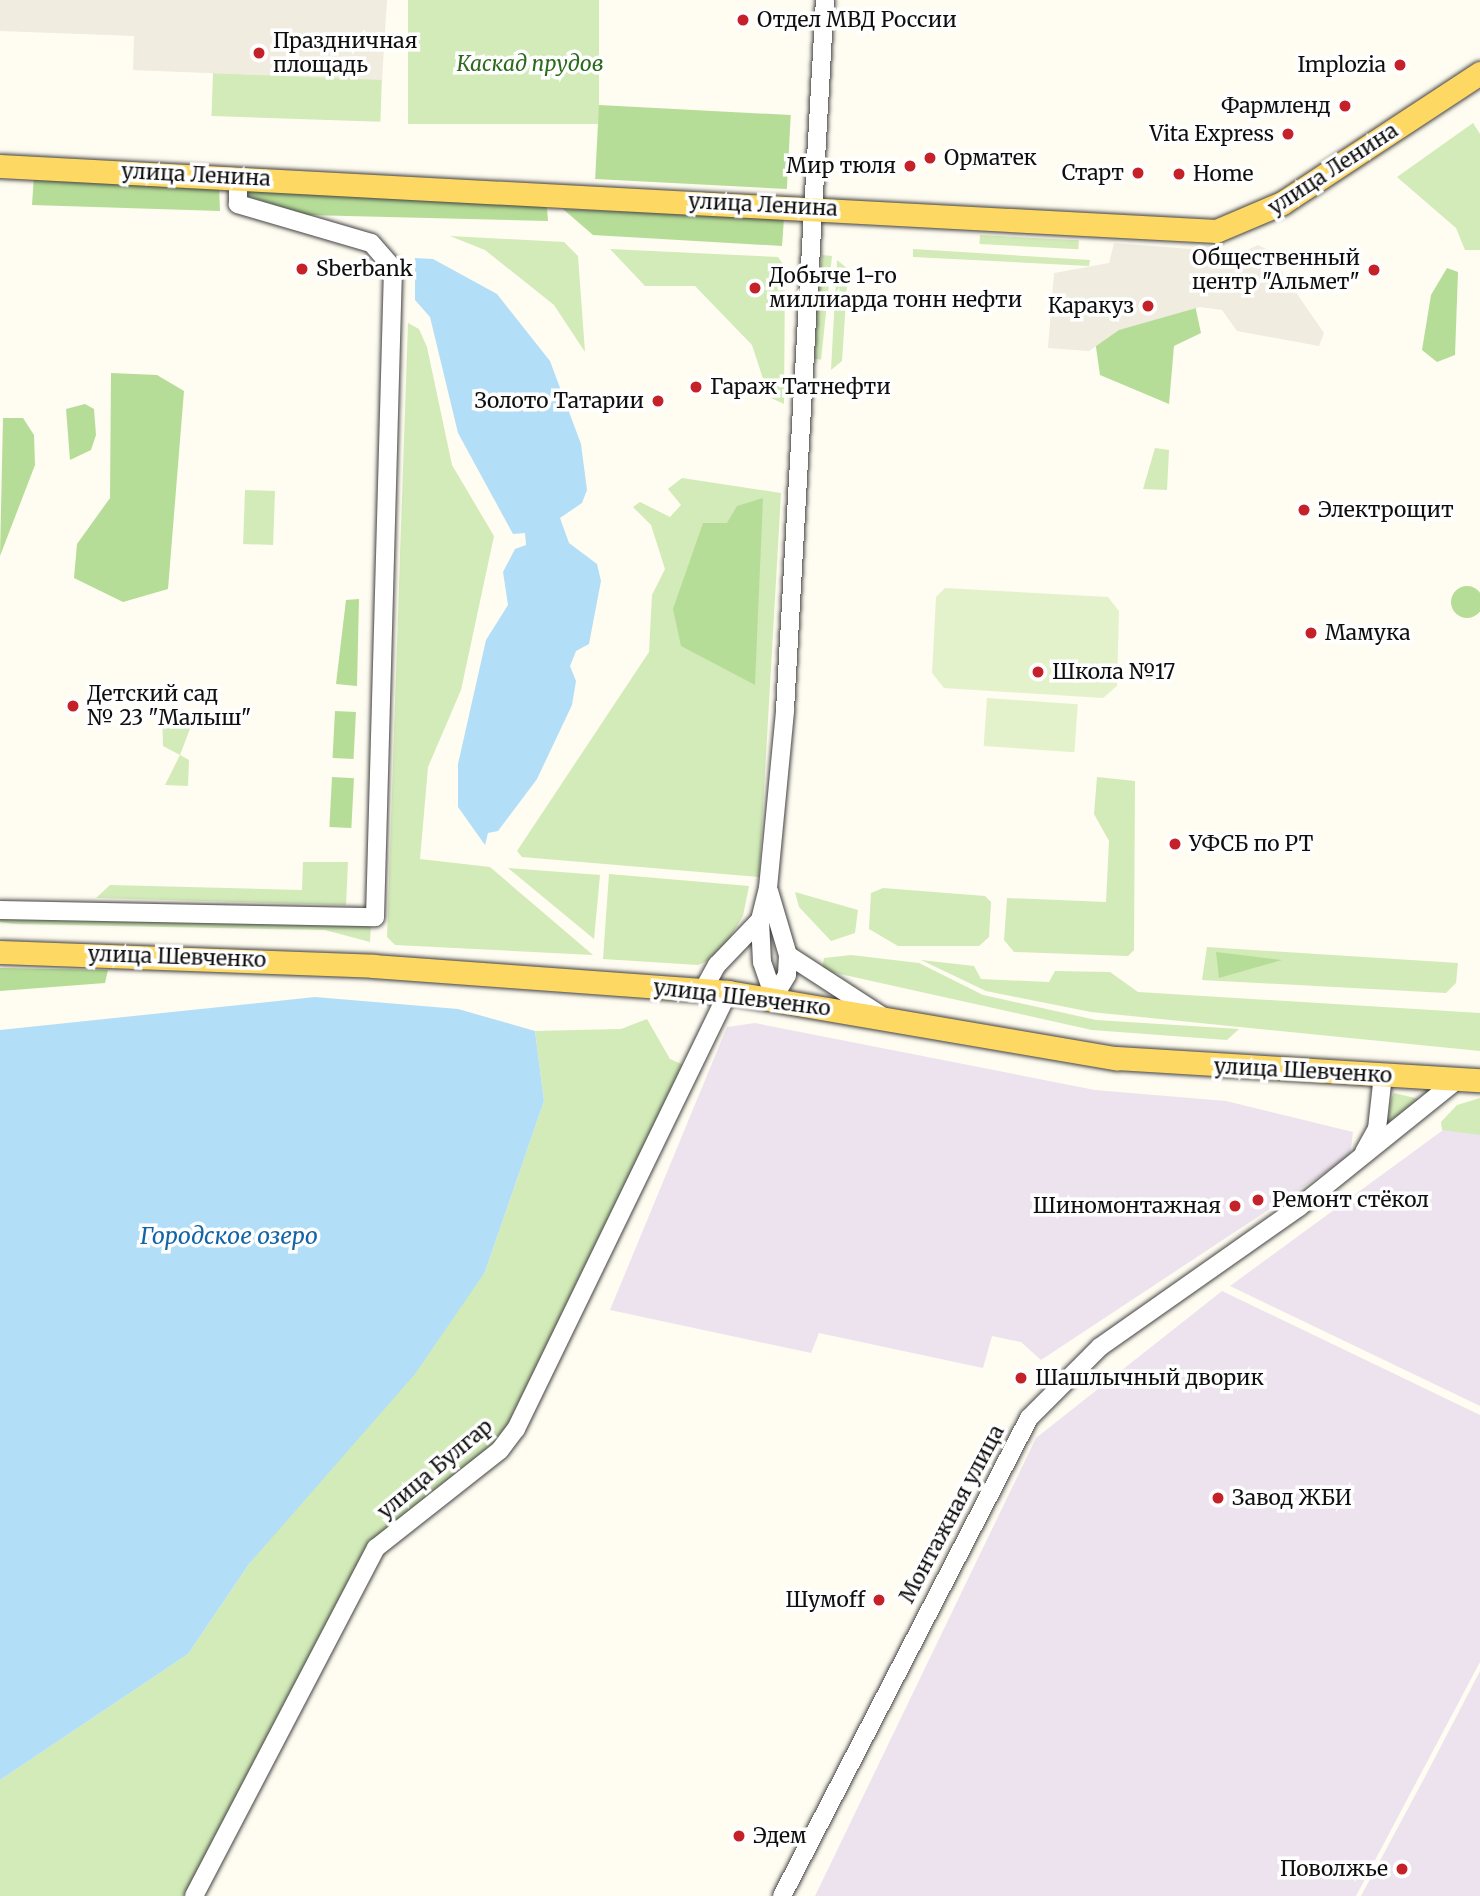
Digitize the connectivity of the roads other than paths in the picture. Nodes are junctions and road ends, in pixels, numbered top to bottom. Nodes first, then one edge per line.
1 (825, 0) edge
2 (1478, 80) edge
3 (0, 166) edge
4 (238, 177) junction
5 (812, 208) junction
6 (768, 888) junction
7 (0, 910) edge
8 (760, 920) junction
9 (0, 952) edge
10 (788, 955) junction
11 (703, 990) junction
12 (728, 992) junction
13 (774, 997) junction
14 (885, 1017) junction
15 (1383, 1075) junction
16 (1469, 1080) edge
17 (1361, 1158) junction
18 (194, 1896) edge
19 (782, 1896) edge

1 - 5 street
2 - 5 main road, улица Ленина
3 - 4 main road, улица Ленина
4 - 5 main road, улица Ленина
4 - 7 street
5 - 6 street
6 - 8 street
6 - 10 street
8 - 11 street
8 - 13 street
9 - 11 main road, улица Шевченко
10 - 13 street
10 - 14 street
11 - 12 main road, улица Шевченко
12 - 13 main road, улица Шевченко
12 - 18 street, улица Булгар
13 - 14 main road, улица Шевченко
14 - 15 main road, улица Шевченко
15 - 16 main road, улица Шевченко
15 - 17 street, Монтажная улица
16 - 17 street, Монтажная улица
17 - 19 street, Монтажная улица

